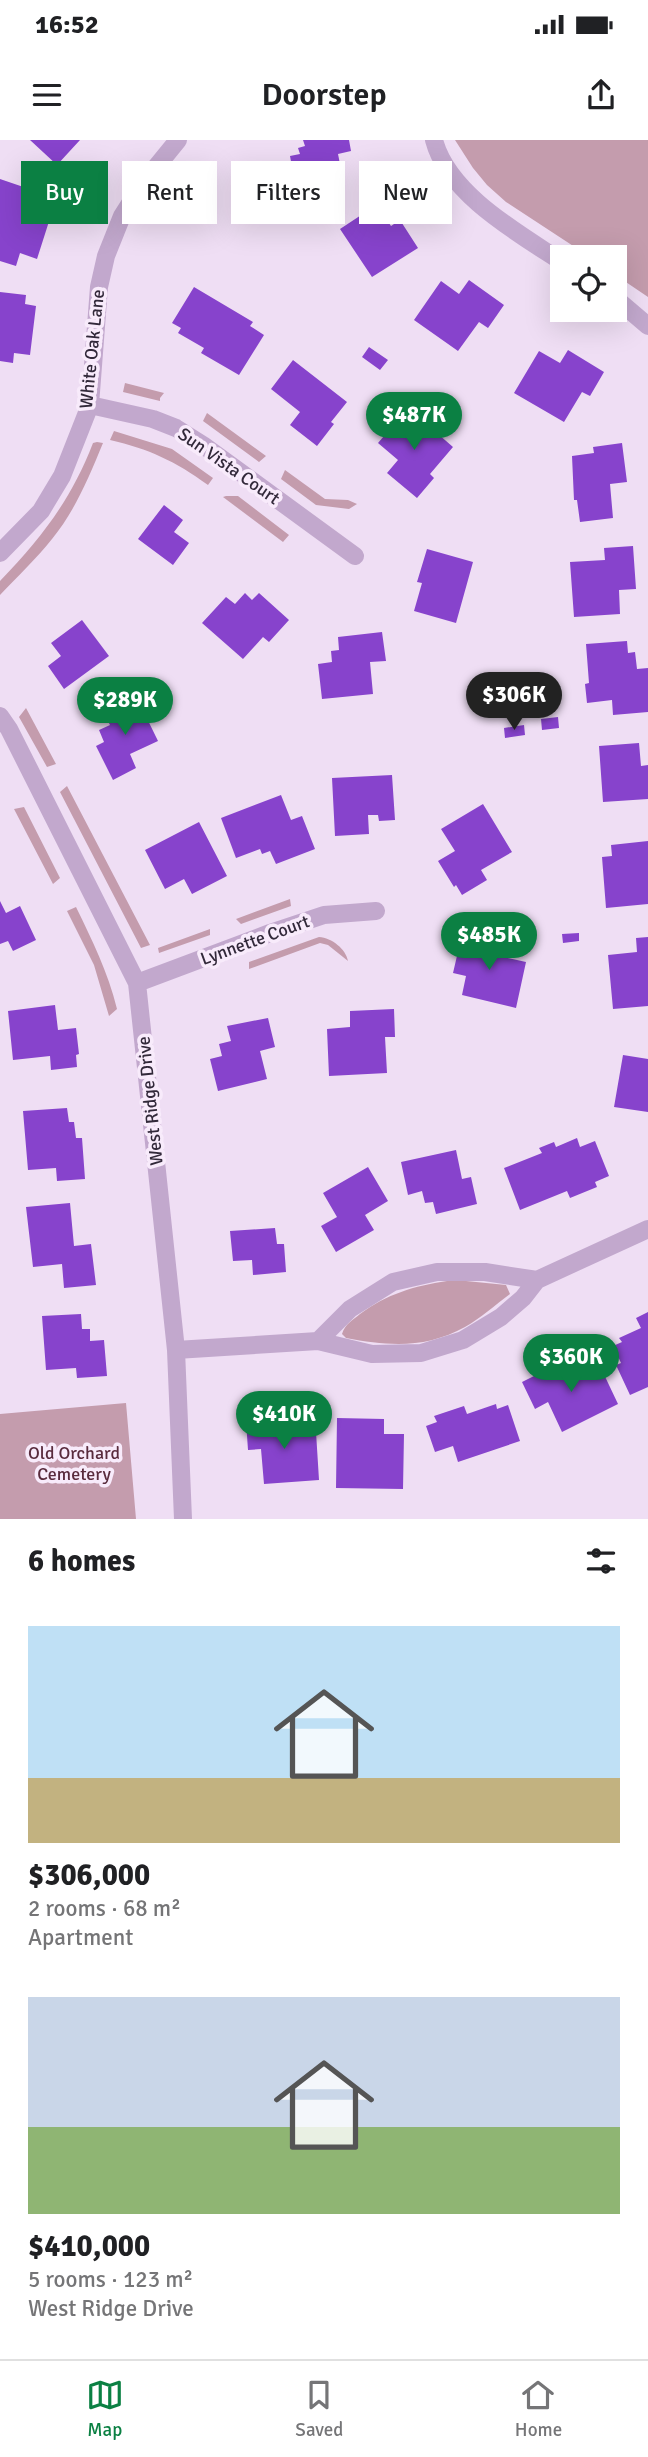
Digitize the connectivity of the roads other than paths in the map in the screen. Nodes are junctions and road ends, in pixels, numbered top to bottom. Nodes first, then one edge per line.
1 (178, 140) edge
2 (434, 140) edge
3 (550, 254) edge
4 (627, 308) edge
5 (648, 326) edge
6 (90, 405) junction
7 (0, 554) edge
8 (355, 556) dead end
9 (0, 716) edge
10 (376, 911) dead end
11 (137, 983) junction
12 (648, 1229) edge
13 (537, 1280) junction
14 (318, 1341) junction
15 (176, 1350) junction
16 (183, 1519) edge

1 - 6 street, White Oak Lane
2 - 3 street
4 - 5 street
6 - 7 street, White Oak Lane
6 - 8 street, Sun Vista Court
9 - 11 street, West Ridge Drive
10 - 11 street, Lynnette Court
11 - 15 street, West Ridge Drive
12 - 13 street
13 - 14 street
13 - 14 street
14 - 15 street
15 - 16 street, West Ridge Drive

